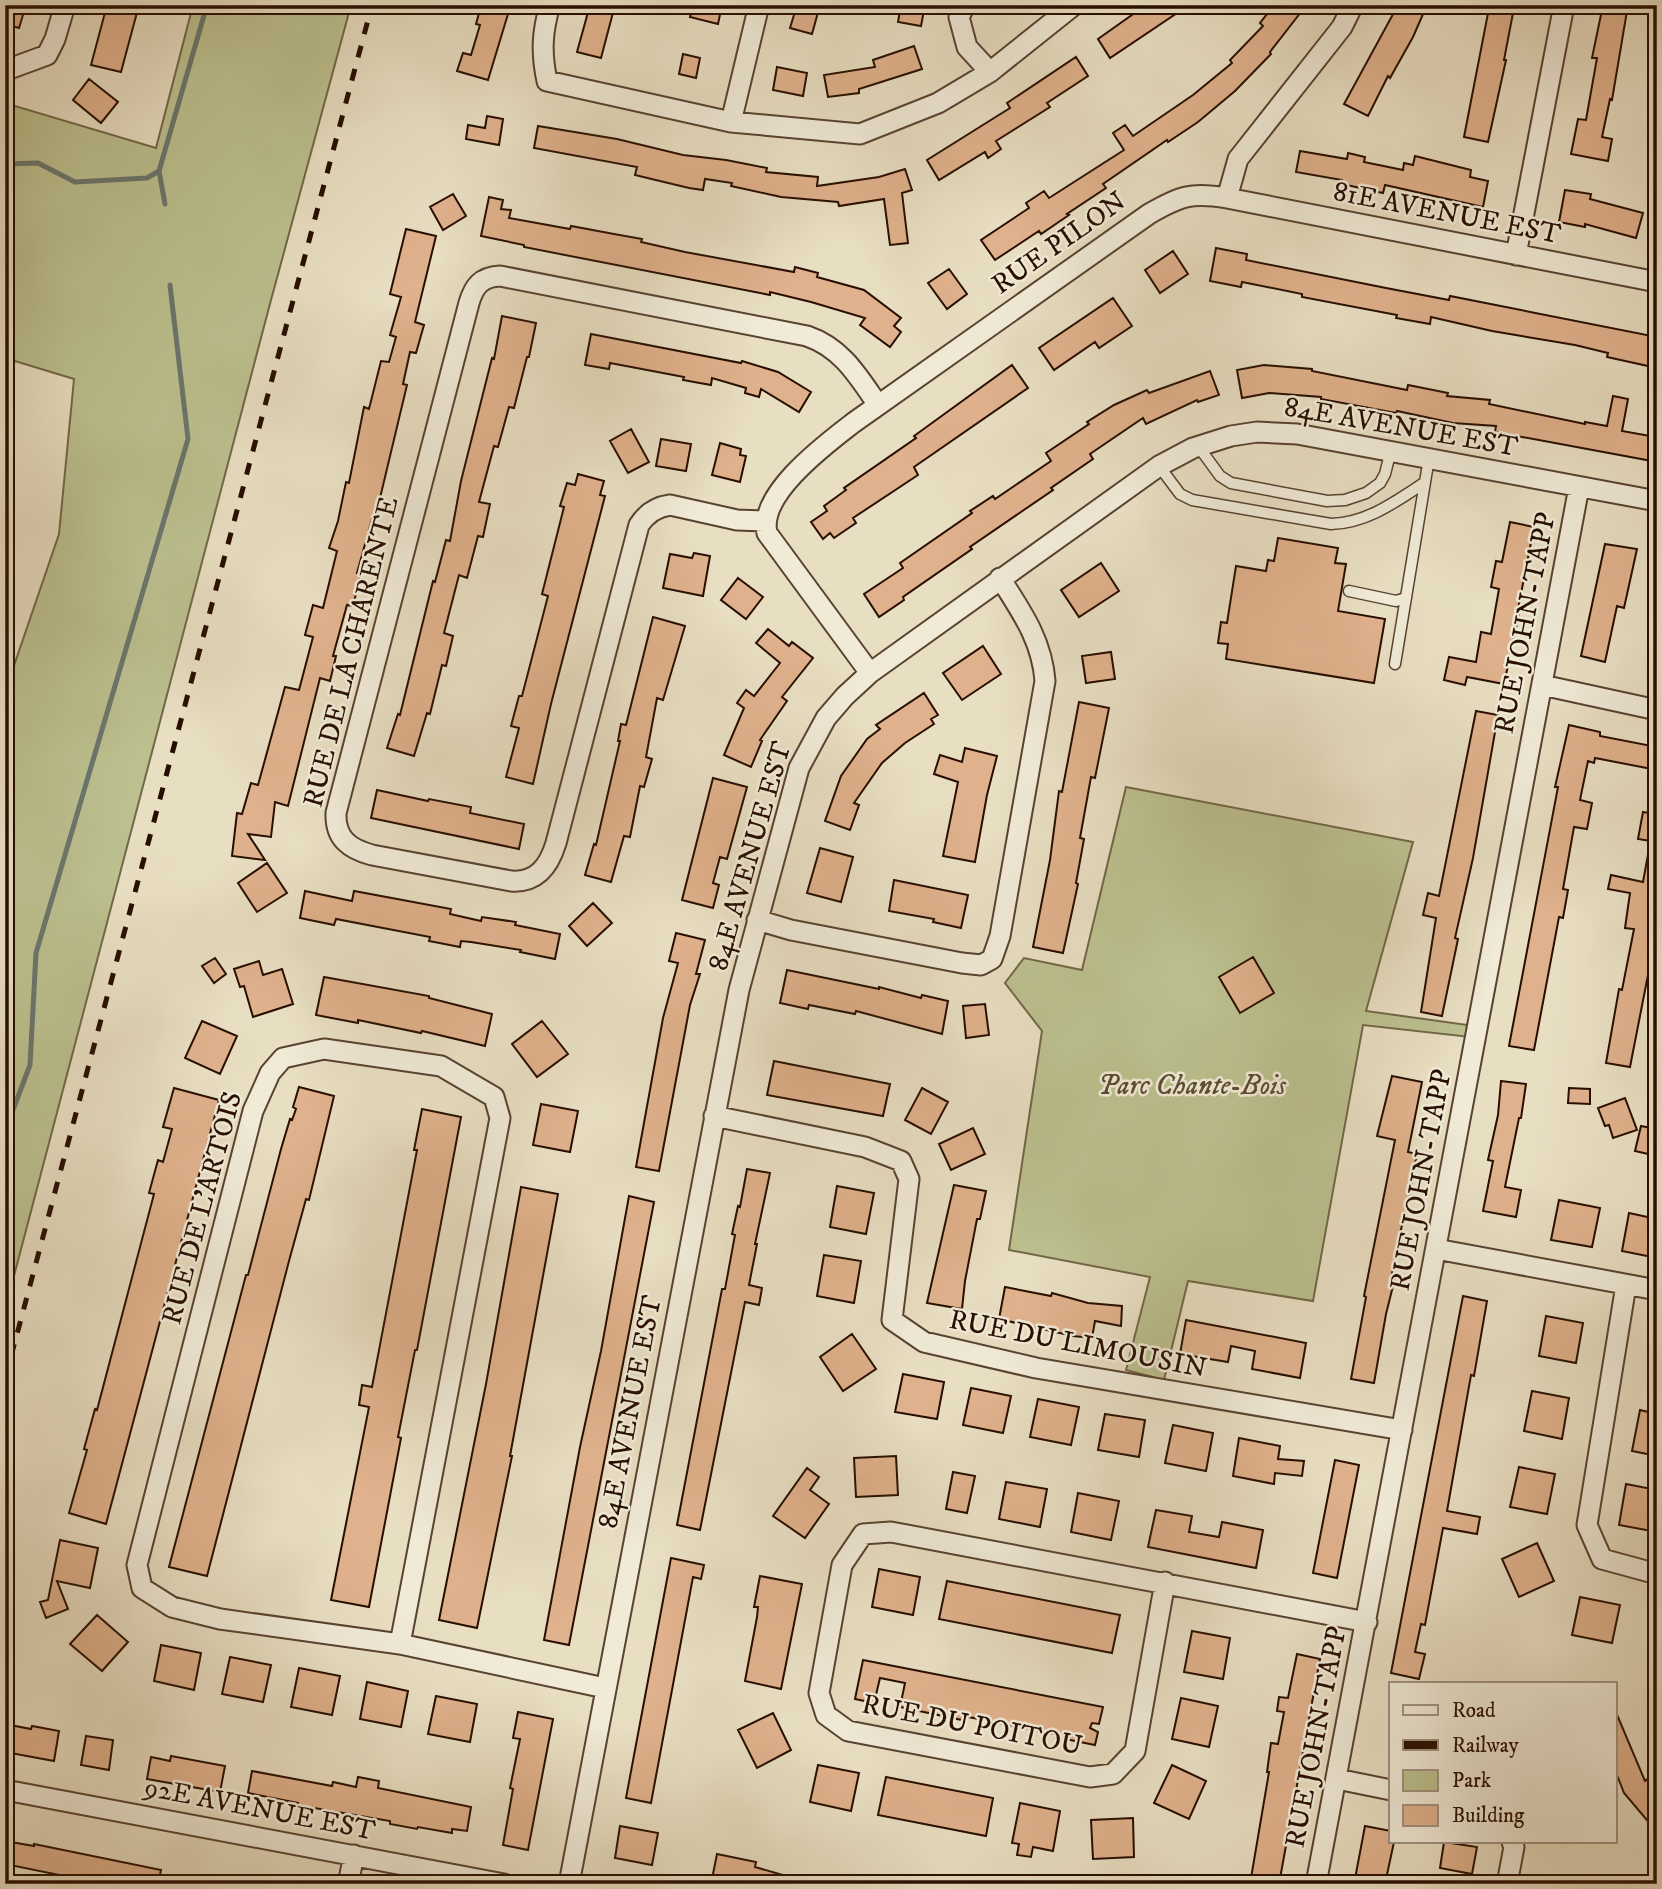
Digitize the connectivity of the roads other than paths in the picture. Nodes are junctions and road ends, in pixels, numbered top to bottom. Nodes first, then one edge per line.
1 (65, 5) edge
2 (550, 5) edge
3 (759, 5) edge
4 (965, 5) edge
5 (1353, 5) edge
6 (1564, 5) edge
7 (1071, 6) edge
8 (5, 68) edge
9 (989, 72) junction
10 (731, 122) junction
11 (1227, 198) junction
12 (1517, 255) junction
13 (1657, 282) edge
14 (878, 405) junction
15 (1198, 446) junction
16 (1391, 450) junction
17 (1429, 458) junction
18 (1159, 466) junction
19 (1424, 483) junction
20 (1579, 487) junction
21 (1657, 501) edge
22 (766, 521) junction
23 (1000, 578) junction
24 (1349, 591) dead end
25 (1406, 598) junction
26 (1395, 664) dead end
27 (870, 673) junction
28 (1542, 685) junction
29 (1657, 710) edge
30 (757, 920) junction
31 (714, 1116) junction
32 (1436, 1249) junction
33 (1626, 1285) junction
34 (1657, 1290) edge
35 (1402, 1430) junction
36 (1657, 1574) edge
37 (1165, 1583) junction
38 (1367, 1622) junction
39 (400, 1644) junction
40 (605, 1688) junction
41 (1336, 1779) junction
42 (5, 1790) edge
43 (1389, 1790) edge
44 (1513, 1843) edge
45 (354, 1855) junction
46 (348, 1884) edge
47 (505, 1884) edge
48 (569, 1884) edge
49 (1316, 1884) edge
50 (1507, 1884) edge

1 - 8 street
2 - 10 street
3 - 10 street
4 - 9 street
5 - 11 street
6 - 12 street
7 - 9 street
9 - 10 street
11 - 12 street, 81E AVENUE EST
11 - 14 street, RUE PILON
12 - 13 street, 81E AVENUE EST
14 - 22 street, RUE PILON
14 - 22 street, RUE DE LA CHARENTE
15 - 16 street, 84E AVENUE EST
15 - 16 lane
15 - 18 street, 84E AVENUE EST
16 - 17 street, 84E AVENUE EST
17 - 19 lane
17 - 20 street, 84E AVENUE EST
18 - 19 lane
18 - 23 street, 84E AVENUE EST
19 - 25 lane
20 - 21 street, 84E AVENUE EST
20 - 28 street, RUE JOHN-TAPP
22 - 27 street
23 - 27 street, 84E AVENUE EST
23 - 30 street
24 - 25 lane
25 - 26 lane
27 - 30 street, 84E AVENUE EST
28 - 29 street
28 - 32 street, RUE JOHN-TAPP
30 - 31 street, 84E AVENUE EST
31 - 35 street, RUE DU LIMOUSIN
31 - 40 street, 84E AVENUE EST
32 - 33 street
32 - 35 street, RUE JOHN-TAPP
33 - 34 street
33 - 36 street
35 - 38 street, RUE JOHN-TAPP
37 - 37 street, RUE DU POITOU
37 - 38 street, RUE DU POITOU
38 - 41 street, RUE JOHN-TAPP
39 - 39 street, RUE DE L'ARTOIS
39 - 40 street, RUE DE L'ARTOIS
40 - 48 street, 84E AVENUE EST
41 - 43 street
41 - 49 street, RUE JOHN-TAPP
42 - 45 street, 92E AVENUE EST
44 - 50 street
45 - 46 street
45 - 47 street, 92E AVENUE EST

